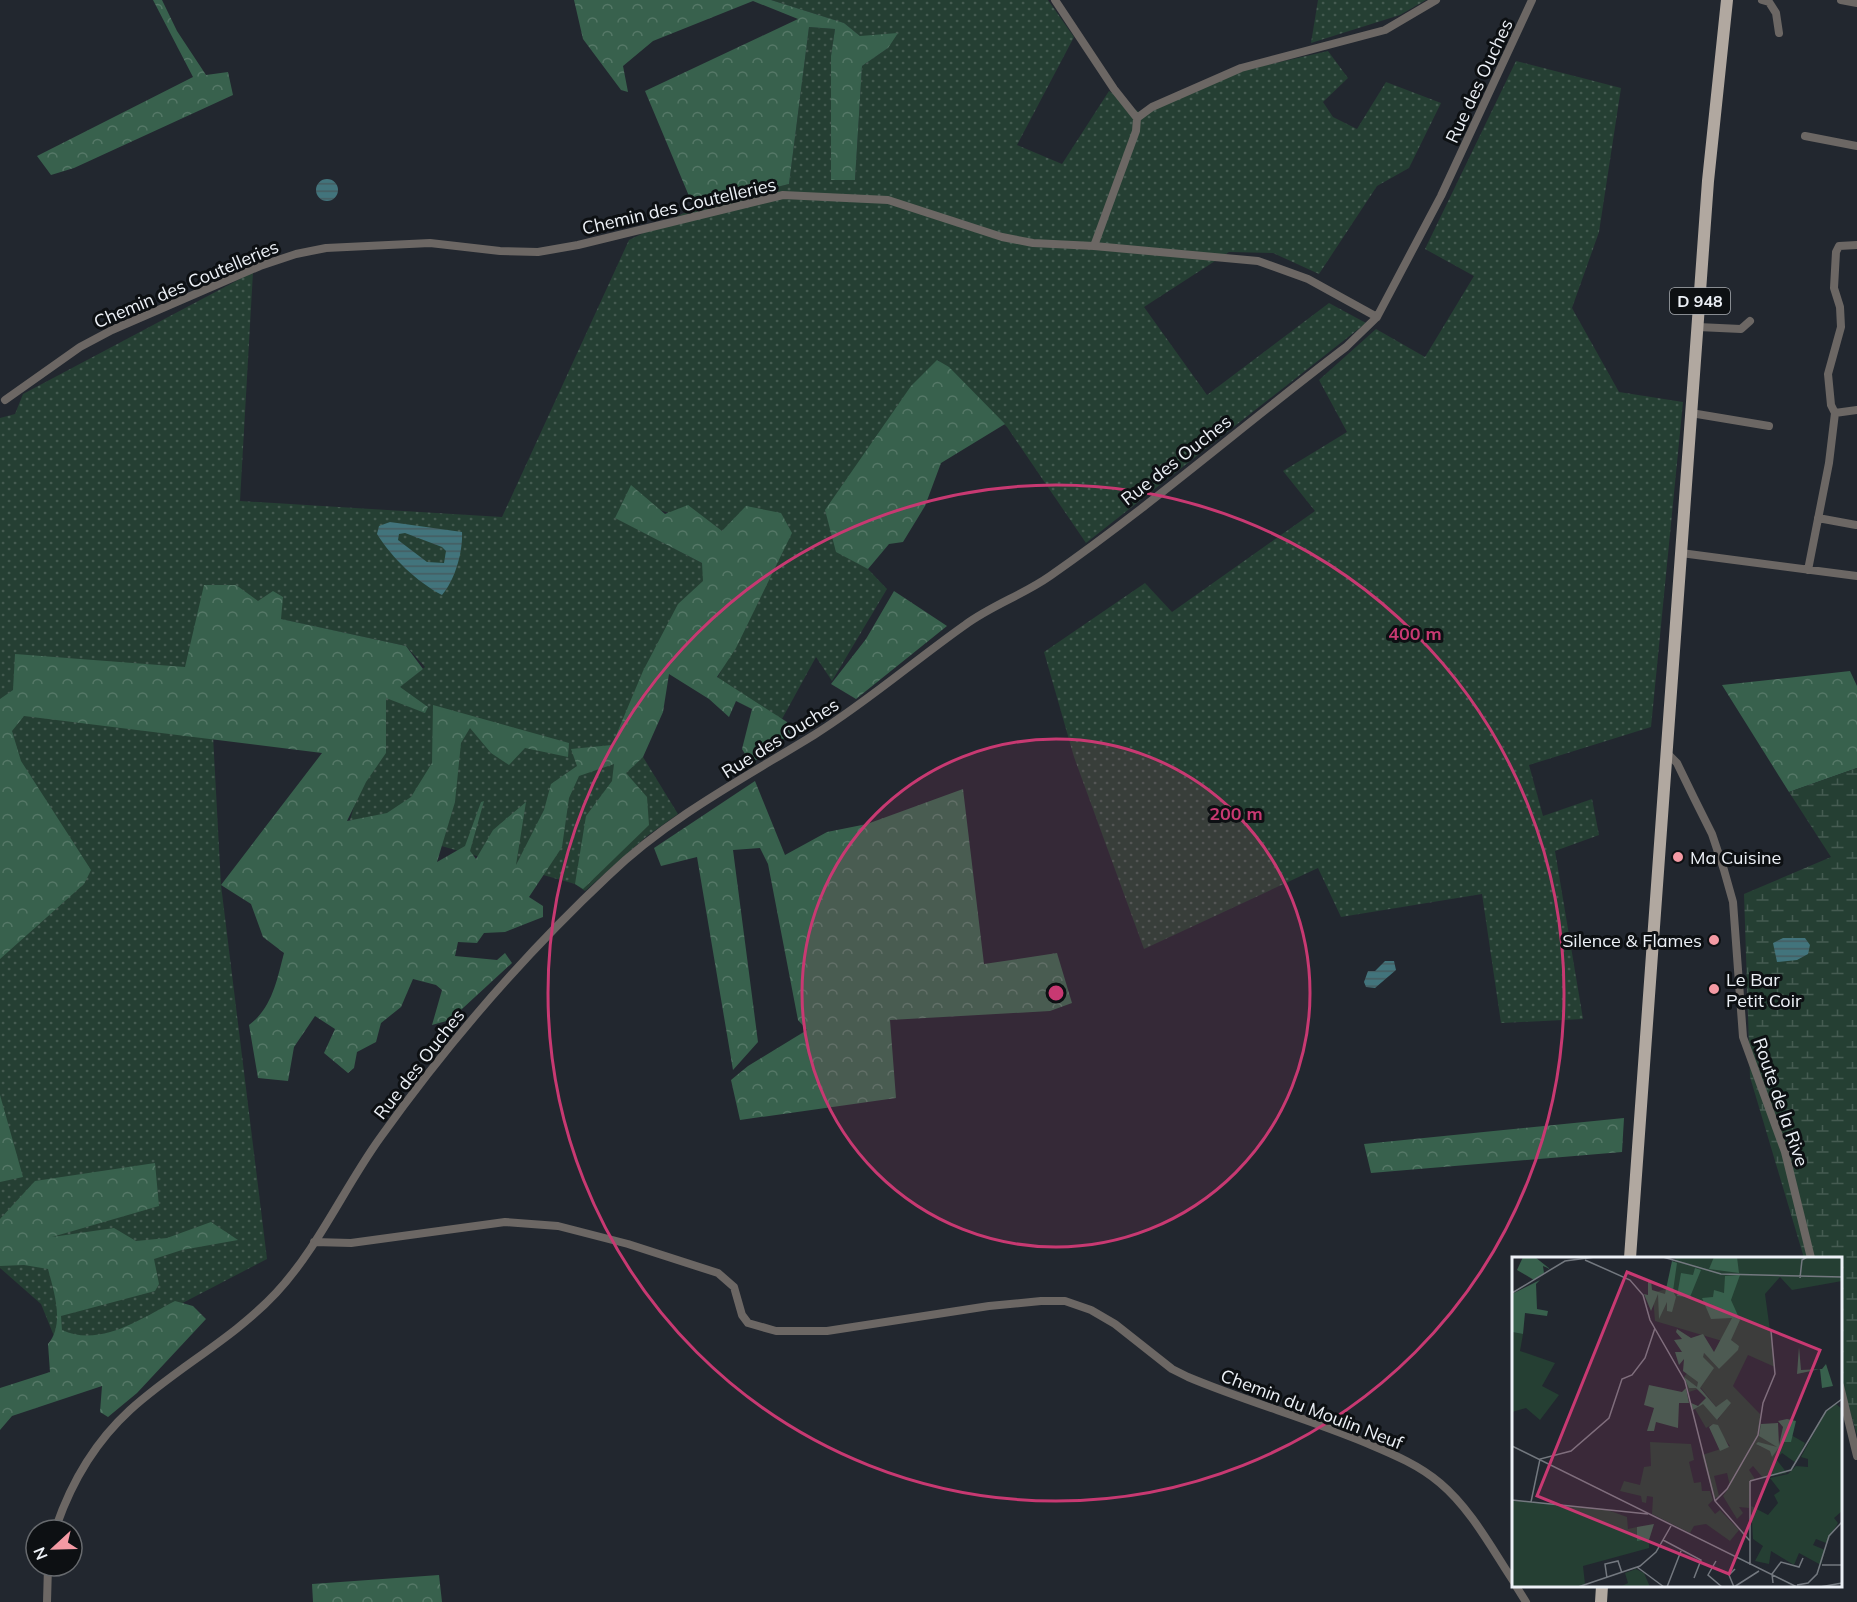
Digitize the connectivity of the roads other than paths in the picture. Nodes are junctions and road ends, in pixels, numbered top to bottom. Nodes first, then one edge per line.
1 (1055, 0) edge
2 (1436, 0) edge
3 (1532, 0) edge
4 (1726, 0) edge
5 (1762, 0) edge
6 (1841, 0) edge
7 (1857, 3) edge
8 (1779, 33) dead end
9 (1137, 118) junction
10 (1805, 136) dead end
11 (1857, 146) edge
12 (1857, 245) edge
13 (1094, 246) junction
14 (1377, 317) junction
15 (1750, 321) dead end
16 (1698, 327) junction
17 (5, 400) dead end
18 (1857, 410) edge
19 (1691, 413) junction
20 (1835, 413) junction
21 (1769, 426) dead end
22 (1818, 518) junction
23 (1856, 525) edge
24 (1682, 553) junction
25 (1808, 570) junction
26 (1857, 576) edge
27 (1667, 753) junction
28 (314, 1242) junction
29 (1630, 1257) edge
30 (1811, 1257) edge
31 (1842, 1394) edge
32 (1857, 1456) edge
33 (60, 1518) edge
34 (47, 1578) edge
35 (1512, 1580) edge
36 (1517, 1587) edge
37 (1602, 1587) edge
38 (46, 1602) edge
39 (1526, 1602) edge
40 (1601, 1602) edge

1 - 9 street
2 - 9 street
3 - 14 street, Rue des Ouches
4 - 16 main road, D 948
5 - 8 street
6 - 7 street
9 - 13 street
10 - 11 street
12 - 20 street
13 - 14 street, Chemin des Coutelleries
13 - 17 street, Chemin des Coutelleries
14 - 28 street, Rue des Ouches
15 - 16 street
16 - 19 main road, D 948
18 - 20 street
19 - 21 street
19 - 24 main road, D 948
20 - 22 street
22 - 23 street
22 - 25 street
24 - 25 street
24 - 27 main road, D 948
25 - 26 street
27 - 29 main road, D 948
27 - 30 street, Route de la Rive
28 - 33 street, Rue des Ouches
28 - 35 street, Chemin du Moulin Neuf
31 - 32 street
34 - 38 street
36 - 39 street, Chemin du Moulin Neuf
37 - 40 main road

